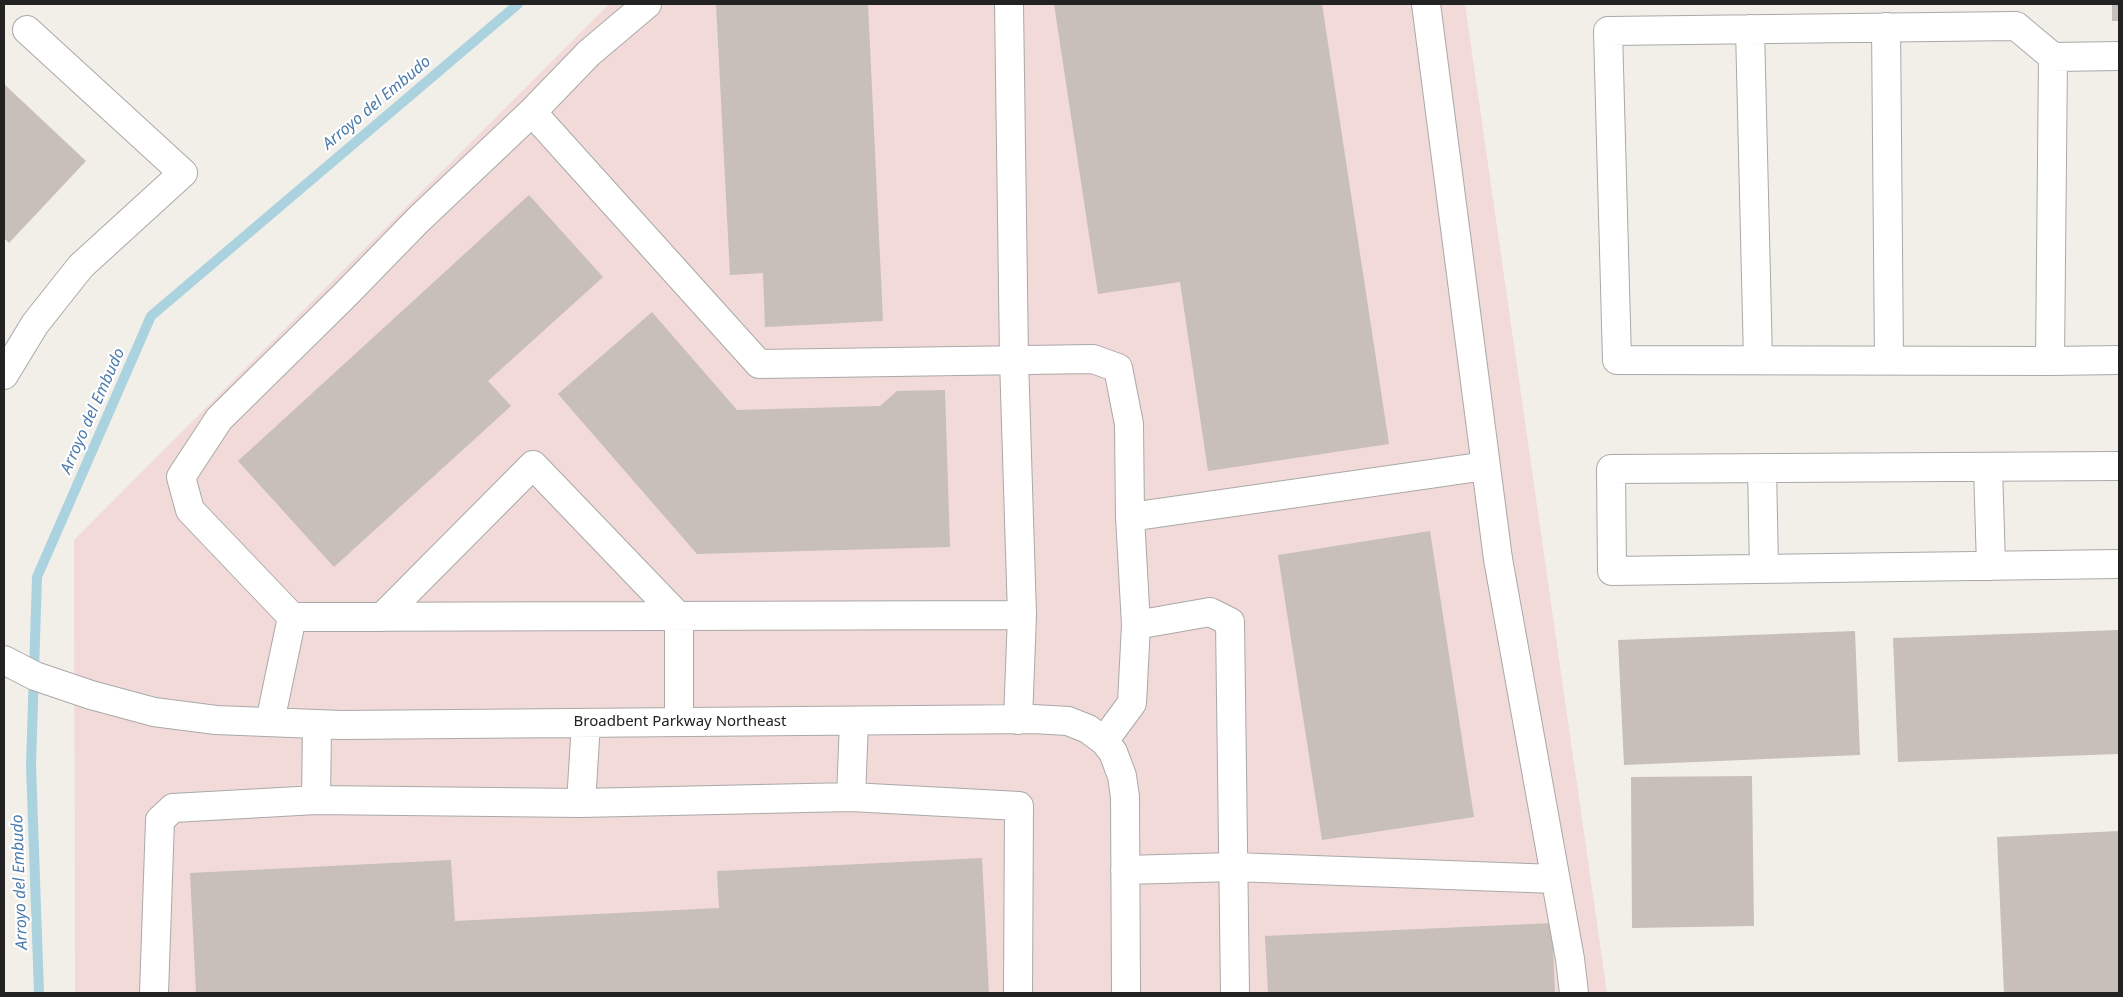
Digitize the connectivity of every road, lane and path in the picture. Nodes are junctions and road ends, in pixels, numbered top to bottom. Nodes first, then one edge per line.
1 (647, 4) edge
2 (1008, 4) edge
3 (1426, 4) edge
4 (1886, 28) junction
5 (1750, 29) junction
6 (27, 30) dead end
7 (2119, 56) edge
8 (2052, 57) junction
9 (532, 112) junction
10 (1014, 359) junction
11 (1758, 360) junction
12 (1889, 360) junction
13 (2119, 360) edge
14 (2050, 361) junction
15 (4, 375) edge
16 (1486, 466) junction
17 (2119, 466) edge
18 (1988, 467) junction
19 (1762, 468) junction
20 (1130, 517) junction
21 (2119, 564) edge
22 (1991, 566) junction
23 (1764, 569) junction
24 (1022, 615) junction
25 (292, 617) junction
26 (382, 617) junction
27 (679, 617) junction
28 (1136, 625) junction
29 (4, 660) edge
30 (1018, 720) junction
31 (270, 722) junction
32 (679, 722) junction
33 (854, 722) junction
34 (586, 723) junction
35 (317, 724) junction
36 (1104, 741) junction
37 (851, 797) junction
38 (316, 800) junction
39 (581, 803) junction
40 (1234, 867) junction
41 (1125, 870) junction
42 (1555, 879) junction
43 (154, 993) edge
44 (1018, 993) edge
45 (1126, 993) edge
46 (1235, 993) edge
47 (1574, 993) edge

1 - 9 street
2 - 10 street
3 - 16 street
4 - 5 street
4 - 8 street
4 - 12 street
5 - 11 street
5 - 11 street
6 - 15 street
7 - 8 street
8 - 14 street
9 - 10 street
9 - 25 street
10 - 20 street
10 - 24 street
11 - 12 street
12 - 14 street
13 - 14 street
16 - 20 street
16 - 42 street
17 - 18 street
18 - 19 street
18 - 22 street
19 - 23 street
19 - 23 street
20 - 28 street
21 - 22 street
22 - 23 street
24 - 27 street
24 - 30 street
25 - 26 street
25 - 31 street
26 - 27 street
26 - 27 street
27 - 32 street
28 - 36 street
28 - 40 street
29 - 31 street, Broadbent Parkway Northeast
30 - 33 street, Broadbent Parkway Northeast
30 - 36 street, Broadbent Parkway Northeast
31 - 35 street, Broadbent Parkway Northeast
32 - 33 street, Broadbent Parkway Northeast
32 - 34 street, Broadbent Parkway Northeast
33 - 37 street
34 - 35 street, Broadbent Parkway Northeast
34 - 39 street
35 - 38 street
36 - 41 street, Broadbent Parkway Northeast
37 - 39 street
37 - 44 street
38 - 39 street
38 - 43 street
40 - 41 street
40 - 42 street
40 - 46 street
41 - 45 street, Broadbent Parkway Northeast
42 - 47 street

